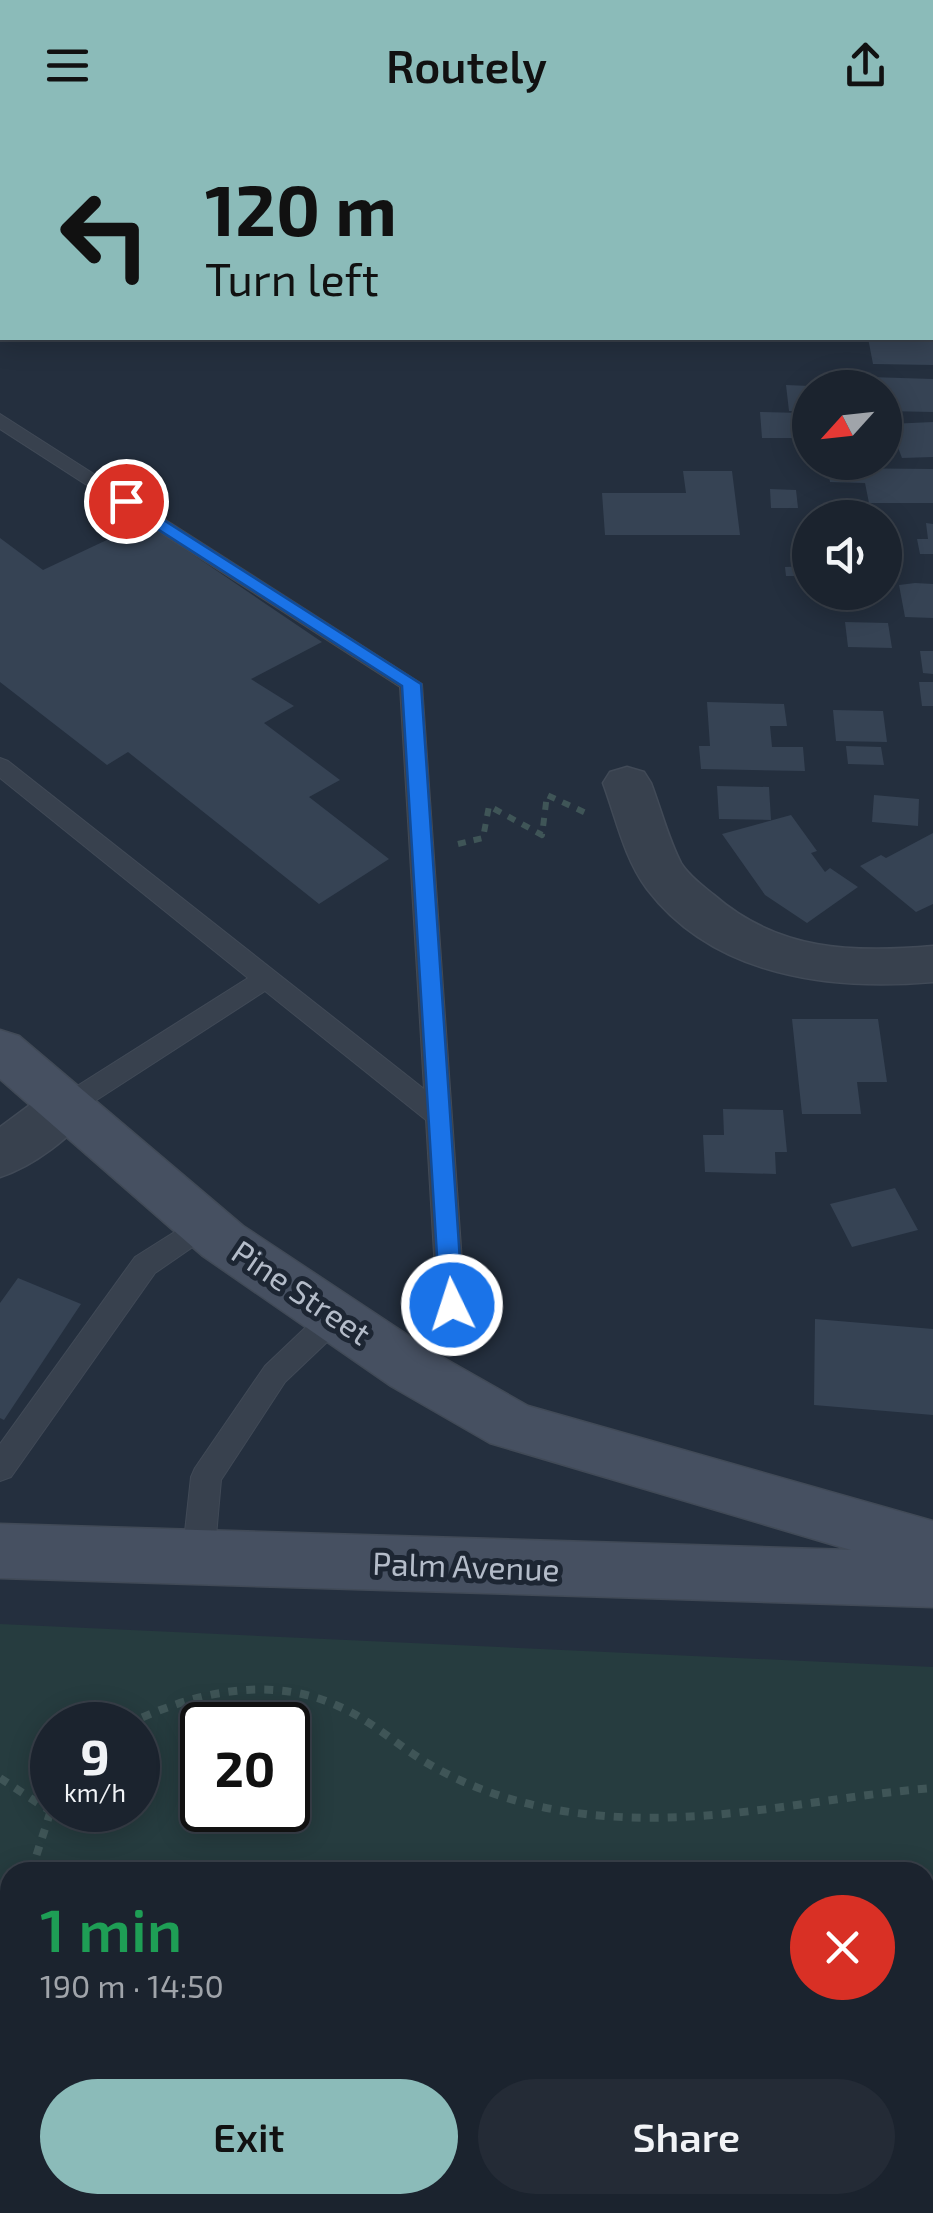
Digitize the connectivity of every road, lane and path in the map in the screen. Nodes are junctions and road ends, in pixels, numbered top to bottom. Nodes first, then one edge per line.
1 (0, 420) edge
2 (0, 766) edge
3 (614, 801) joint
4 (442, 847) dead end
5 (933, 964) edge
6 (266, 978) junction
7 (0, 1049) edge
8 (66, 1106) junction
9 (439, 1116) junction
10 (0, 1156) edge
11 (203, 1225) junction
12 (335, 1316) junction
13 (412, 1369) junction
14 (0, 1468) edge
15 (933, 1548) edge
16 (0, 1551) edge
17 (198, 1560) junction
18 (933, 1580) edge
19 (160, 1708) edge
20 (0, 1778) edge
21 (933, 1788) edge
22 (30, 1796) edge
23 (44, 1832) edge
24 (34, 1862) edge

1 - 9 lane
2 - 6 lane
3 - 4 path
3 - 5 street
6 - 8 lane
6 - 9 lane
7 - 8 street, Pine Street
8 - 10 street
8 - 11 street, Pine Street
9 - 13 lane
11 - 12 street, Pine Street
11 - 14 lane
12 - 13 street, Pine Street
12 - 17 lane
13 - 15 street, Pine Street
16 - 17 street, Palm Avenue
17 - 18 street, Palm Avenue
19 - 21 path
20 - 22 path
23 - 24 path

